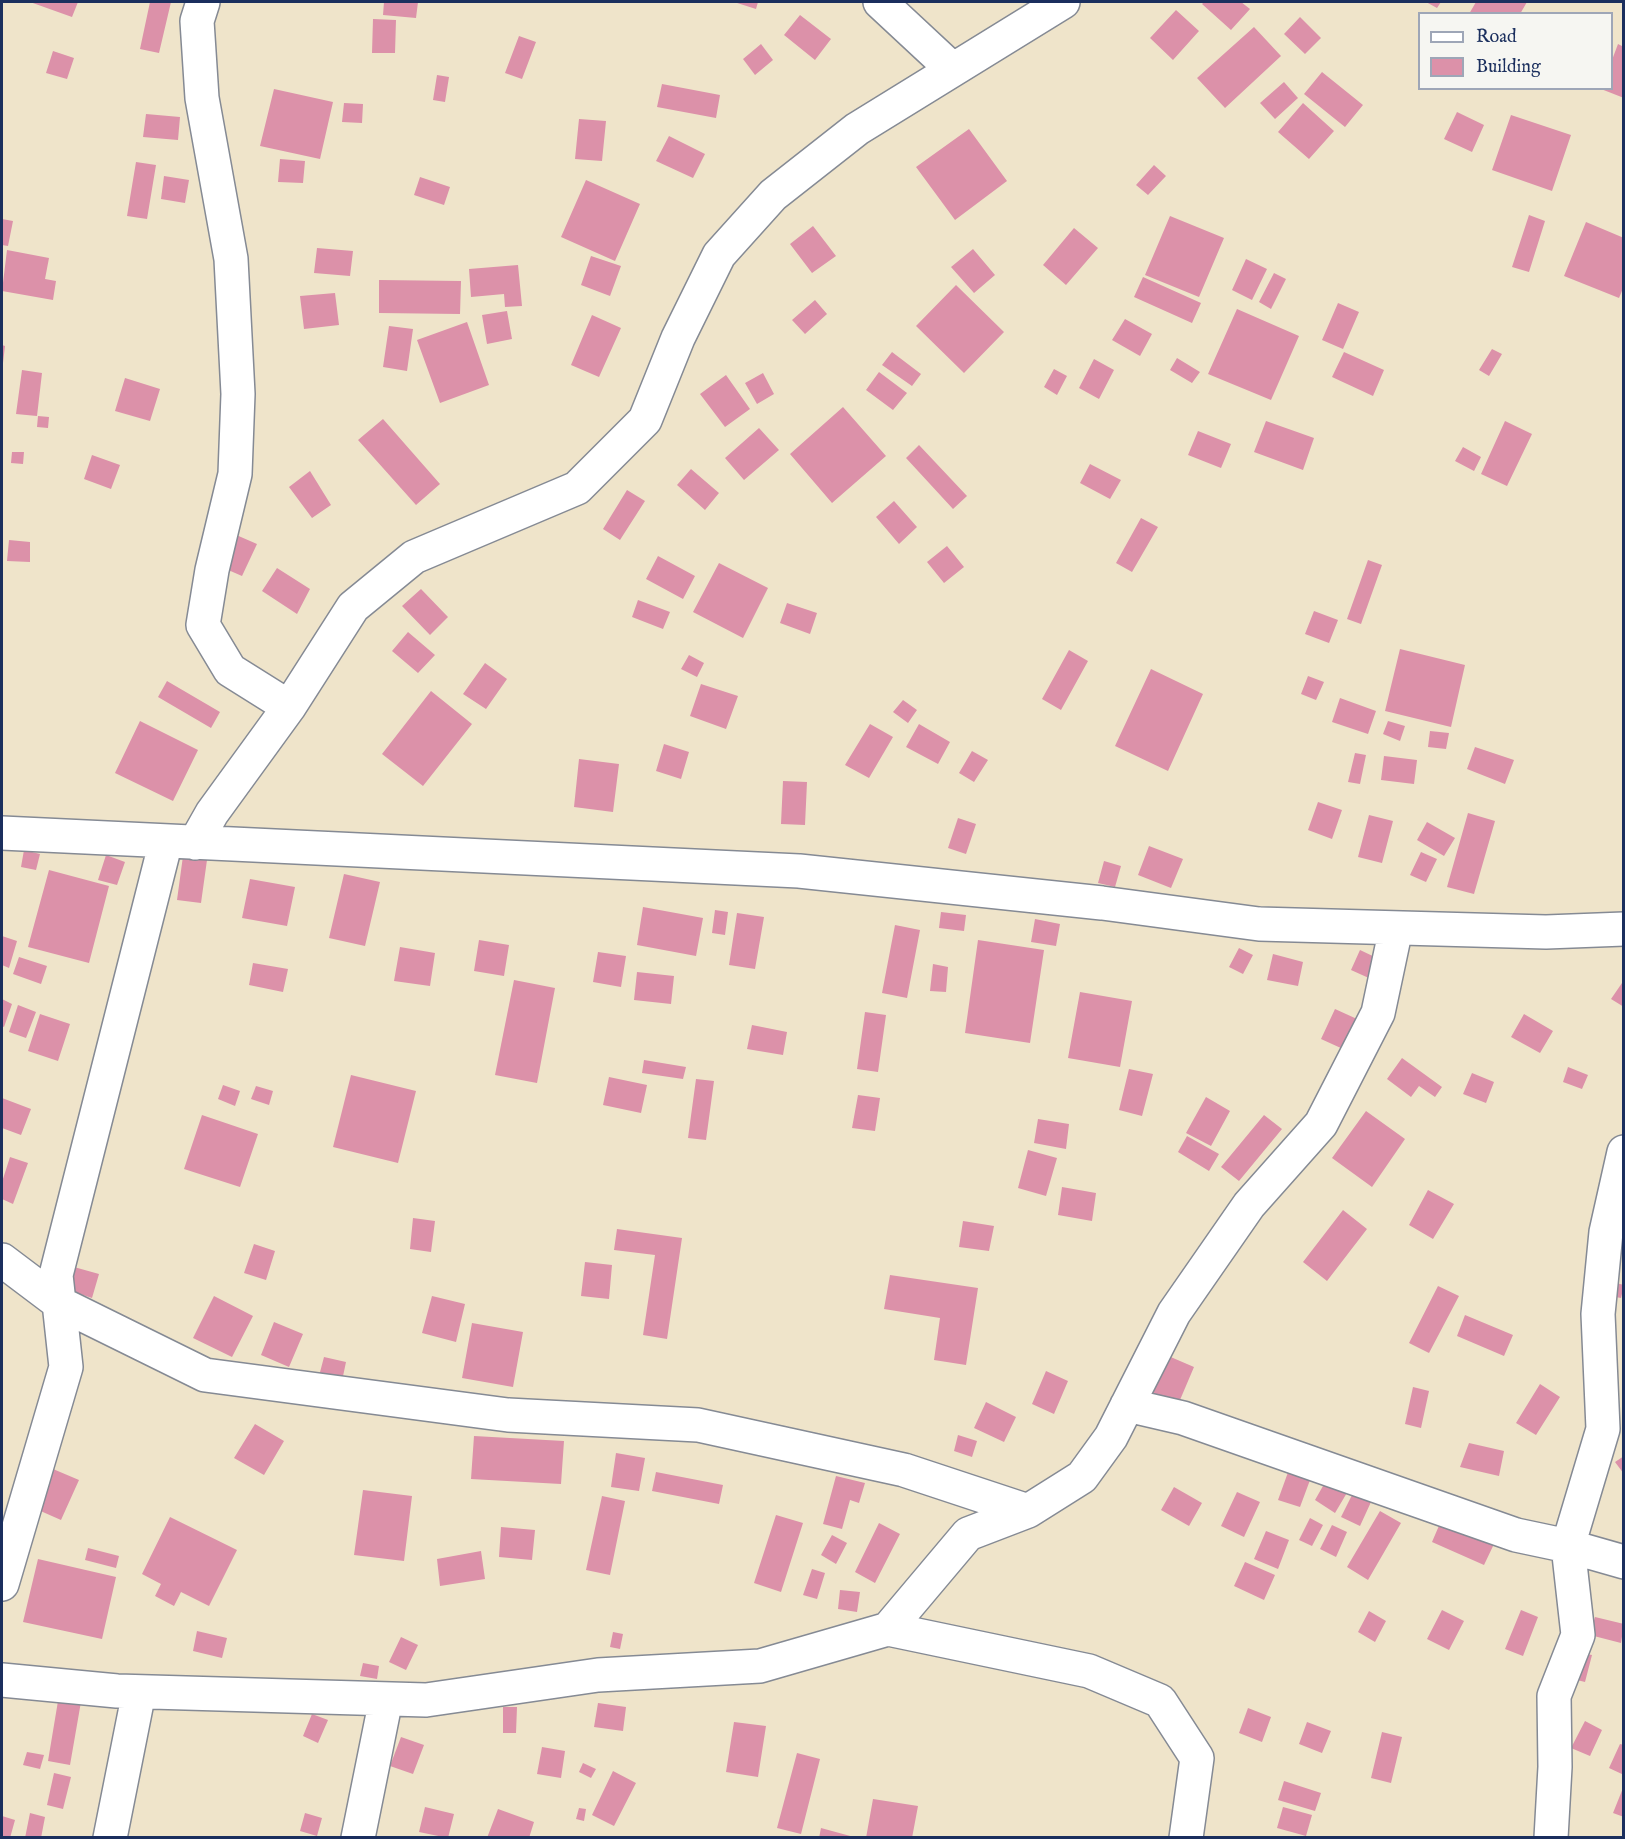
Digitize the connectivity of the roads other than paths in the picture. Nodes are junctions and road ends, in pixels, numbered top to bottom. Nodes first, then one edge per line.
1 (203, 2) edge
2 (880, 2) edge
3 (1063, 2) edge
4 (952, 69) junction
5 (289, 707) junction
6 (2, 833) edge
7 (181, 842) junction
8 (1396, 928) junction
9 (1623, 929) edge
10 (1623, 1152) edge
11 (2, 1260) edge
12 (59, 1303) junction
13 (1127, 1405) junction
14 (1028, 1510) junction
15 (1568, 1546) junction
16 (1623, 1562) edge
17 (2, 1584) edge
18 (888, 1629) junction
19 (2, 1680) edge
20 (139, 1692) junction
21 (386, 1699) junction
22 (110, 1838) edge
23 (358, 1838) edge
24 (1186, 1838) edge
25 (1551, 1838) edge

1 - 5 street
2 - 4 street
3 - 4 street
4 - 5 street
5 - 7 street
6 - 7 street
7 - 8 street
7 - 12 street
8 - 9 street
8 - 13 street
10 - 15 street
11 - 12 street
12 - 14 street
12 - 17 street
13 - 14 street
13 - 15 street
14 - 18 street
15 - 16 street
15 - 25 street
18 - 21 street
18 - 24 street
19 - 20 street
20 - 21 street
20 - 22 street
21 - 23 street

